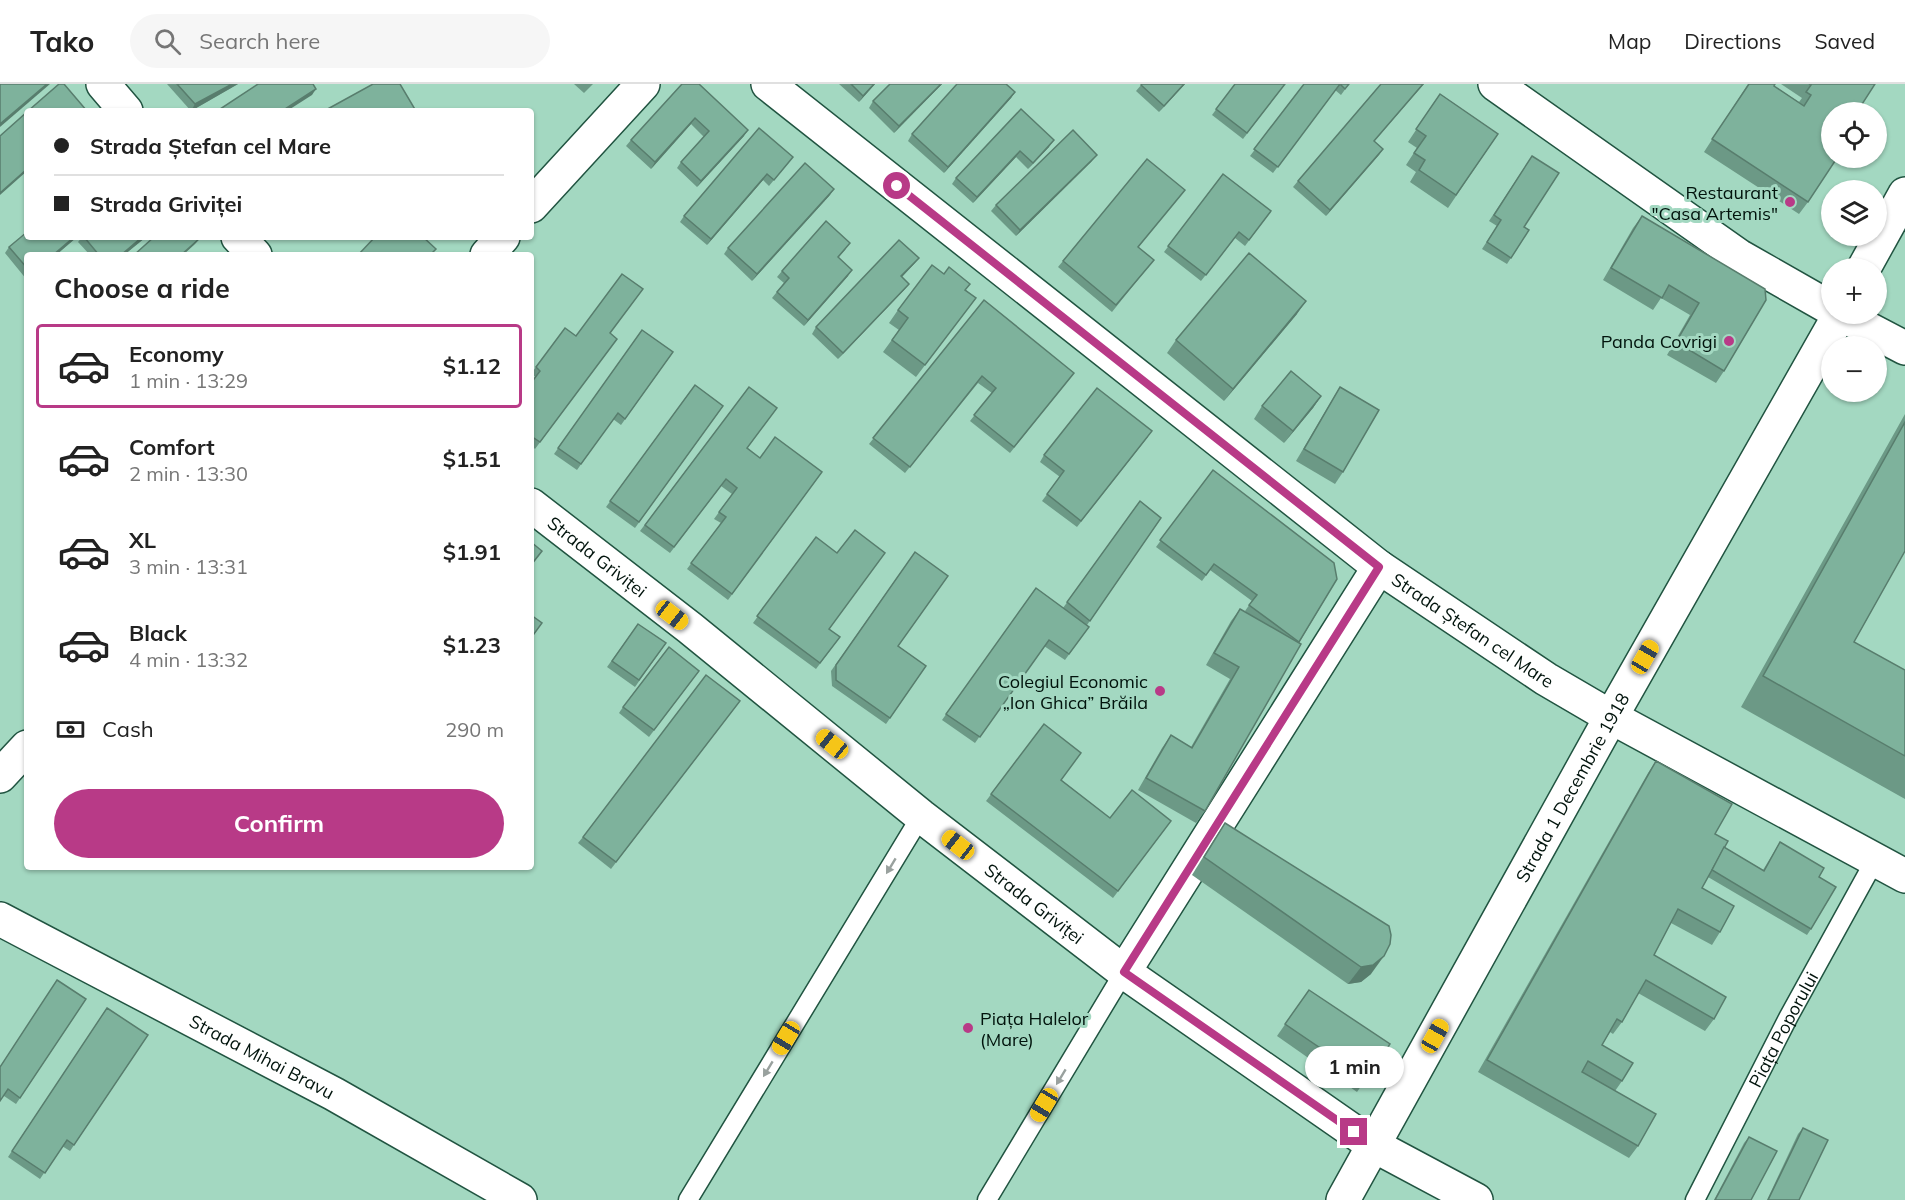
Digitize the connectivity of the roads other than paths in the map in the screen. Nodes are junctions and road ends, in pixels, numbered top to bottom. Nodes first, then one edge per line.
1 (103, 84) edge
2 (643, 84) edge
3 (768, 84) edge
4 (1495, 84) edge
5 (123, 108) edge
6 (1905, 194) edge
7 (534, 203) edge
8 (241, 240) edge
9 (500, 240) edge
10 (252, 252) edge
11 (490, 252) edge
12 (1870, 258) edge
13 (1821, 303) edge
14 (1834, 324) edge
15 (1859, 324) edge
16 (1905, 348) edge
17 (534, 507) edge
18 (1379, 567) junction
19 (1611, 717) junction
20 (24, 750) edge
21 (0, 776) edge
22 (921, 816) junction
23 (1875, 860) junction
24 (1905, 876) edge
25 (0, 919) edge
26 (1124, 972) junction
27 (1373, 1145) junction
28 (520, 1200) edge
29 (688, 1200) edge
30 (987, 1200) edge
31 (1342, 1200) edge
32 (1476, 1200) edge
33 (1695, 1200) edge

1 - 5 street
2 - 7 street
3 - 18 street, Strada Ștefan cel Mare
4 - 13 street
6 - 12 street
8 - 10 street
9 - 11 street
14 - 19 street, Strada 1 Decembrie 1918
15 - 16 street
17 - 22 street, Strada Griviței
18 - 19 street, Strada Ștefan cel Mare
18 - 26 street
19 - 23 street, Strada Ștefan cel Mare
19 - 27 street, Strada 1 Decembrie 1918
20 - 21 street
22 - 26 street, Strada Griviței
22 -> 29 lane
23 - 24 street, Strada Ștefan cel Mare
23 - 33 lane, Piața Poporului
25 - 28 street, Strada Mihai Bravu
26 - 27 street, Strada Griviței
26 -> 30 lane
27 - 31 street, Strada 1 Decembrie 1918
27 - 32 street, Strada Griviței

